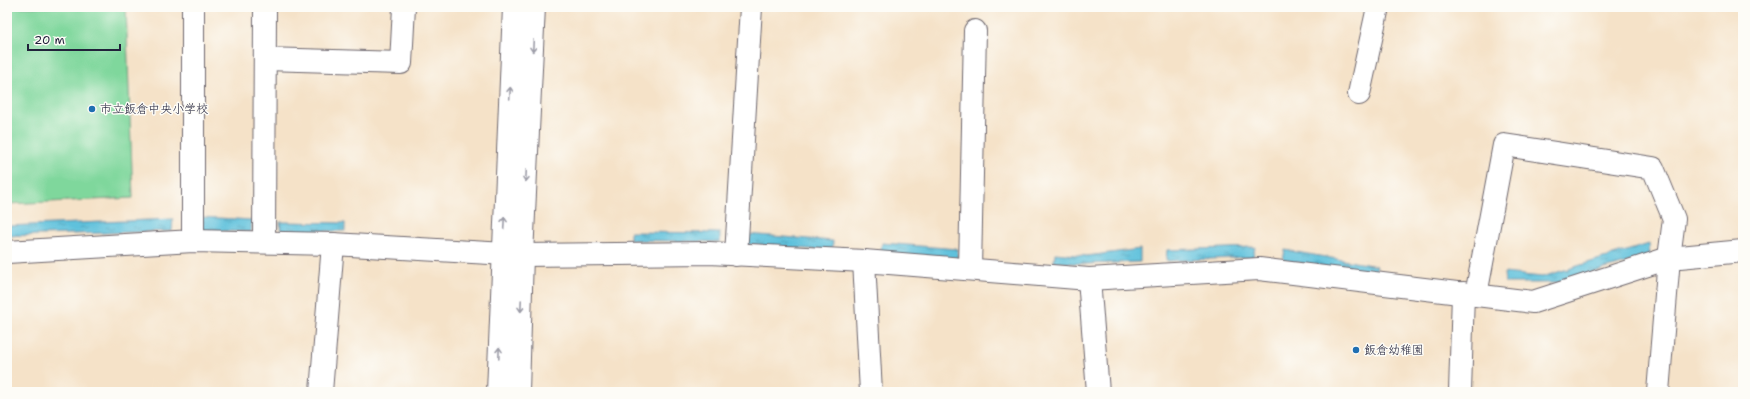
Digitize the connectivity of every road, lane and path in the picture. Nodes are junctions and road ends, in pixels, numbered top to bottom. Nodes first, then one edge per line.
1 (193, 7) edge
2 (265, 7) edge
3 (404, 7) edge
4 (514, 7) edge
5 (534, 7) edge
6 (751, 7) edge
7 (1378, 7) edge
8 (975, 31) dead end
9 (265, 59) junction
10 (1359, 94) dead end
11 (193, 241) junction
12 (264, 242) junction
13 (333, 244) junction
14 (1743, 251) edge
15 (7, 252) edge
16 (512, 254) junction
17 (736, 255) junction
18 (1669, 258) junction
19 (864, 261) junction
20 (970, 269) junction
21 (1089, 279) junction
22 (1469, 294) junction
23 (321, 392) edge
24 (498, 392) edge
25 (518, 392) edge
26 (871, 392) edge
27 (1098, 392) edge
28 (1460, 392) edge
29 (1658, 392) edge

1 - 11 street
2 - 9 street
3 - 9 street
16 -> 4 street
5 -> 16 street
6 - 17 street
7 - 10 street
8 - 20 street
9 - 12 street
11 - 12 street
11 - 15 street
12 - 13 street
13 - 16 street
13 - 23 street
14 - 18 street
16 - 17 street
24 -> 16 street
16 -> 25 street
17 - 19 street
18 - 22 street
18 - 22 street
18 - 29 street
19 - 20 street
19 - 26 street
20 - 21 street
21 - 22 street
21 - 27 street
22 - 28 street

